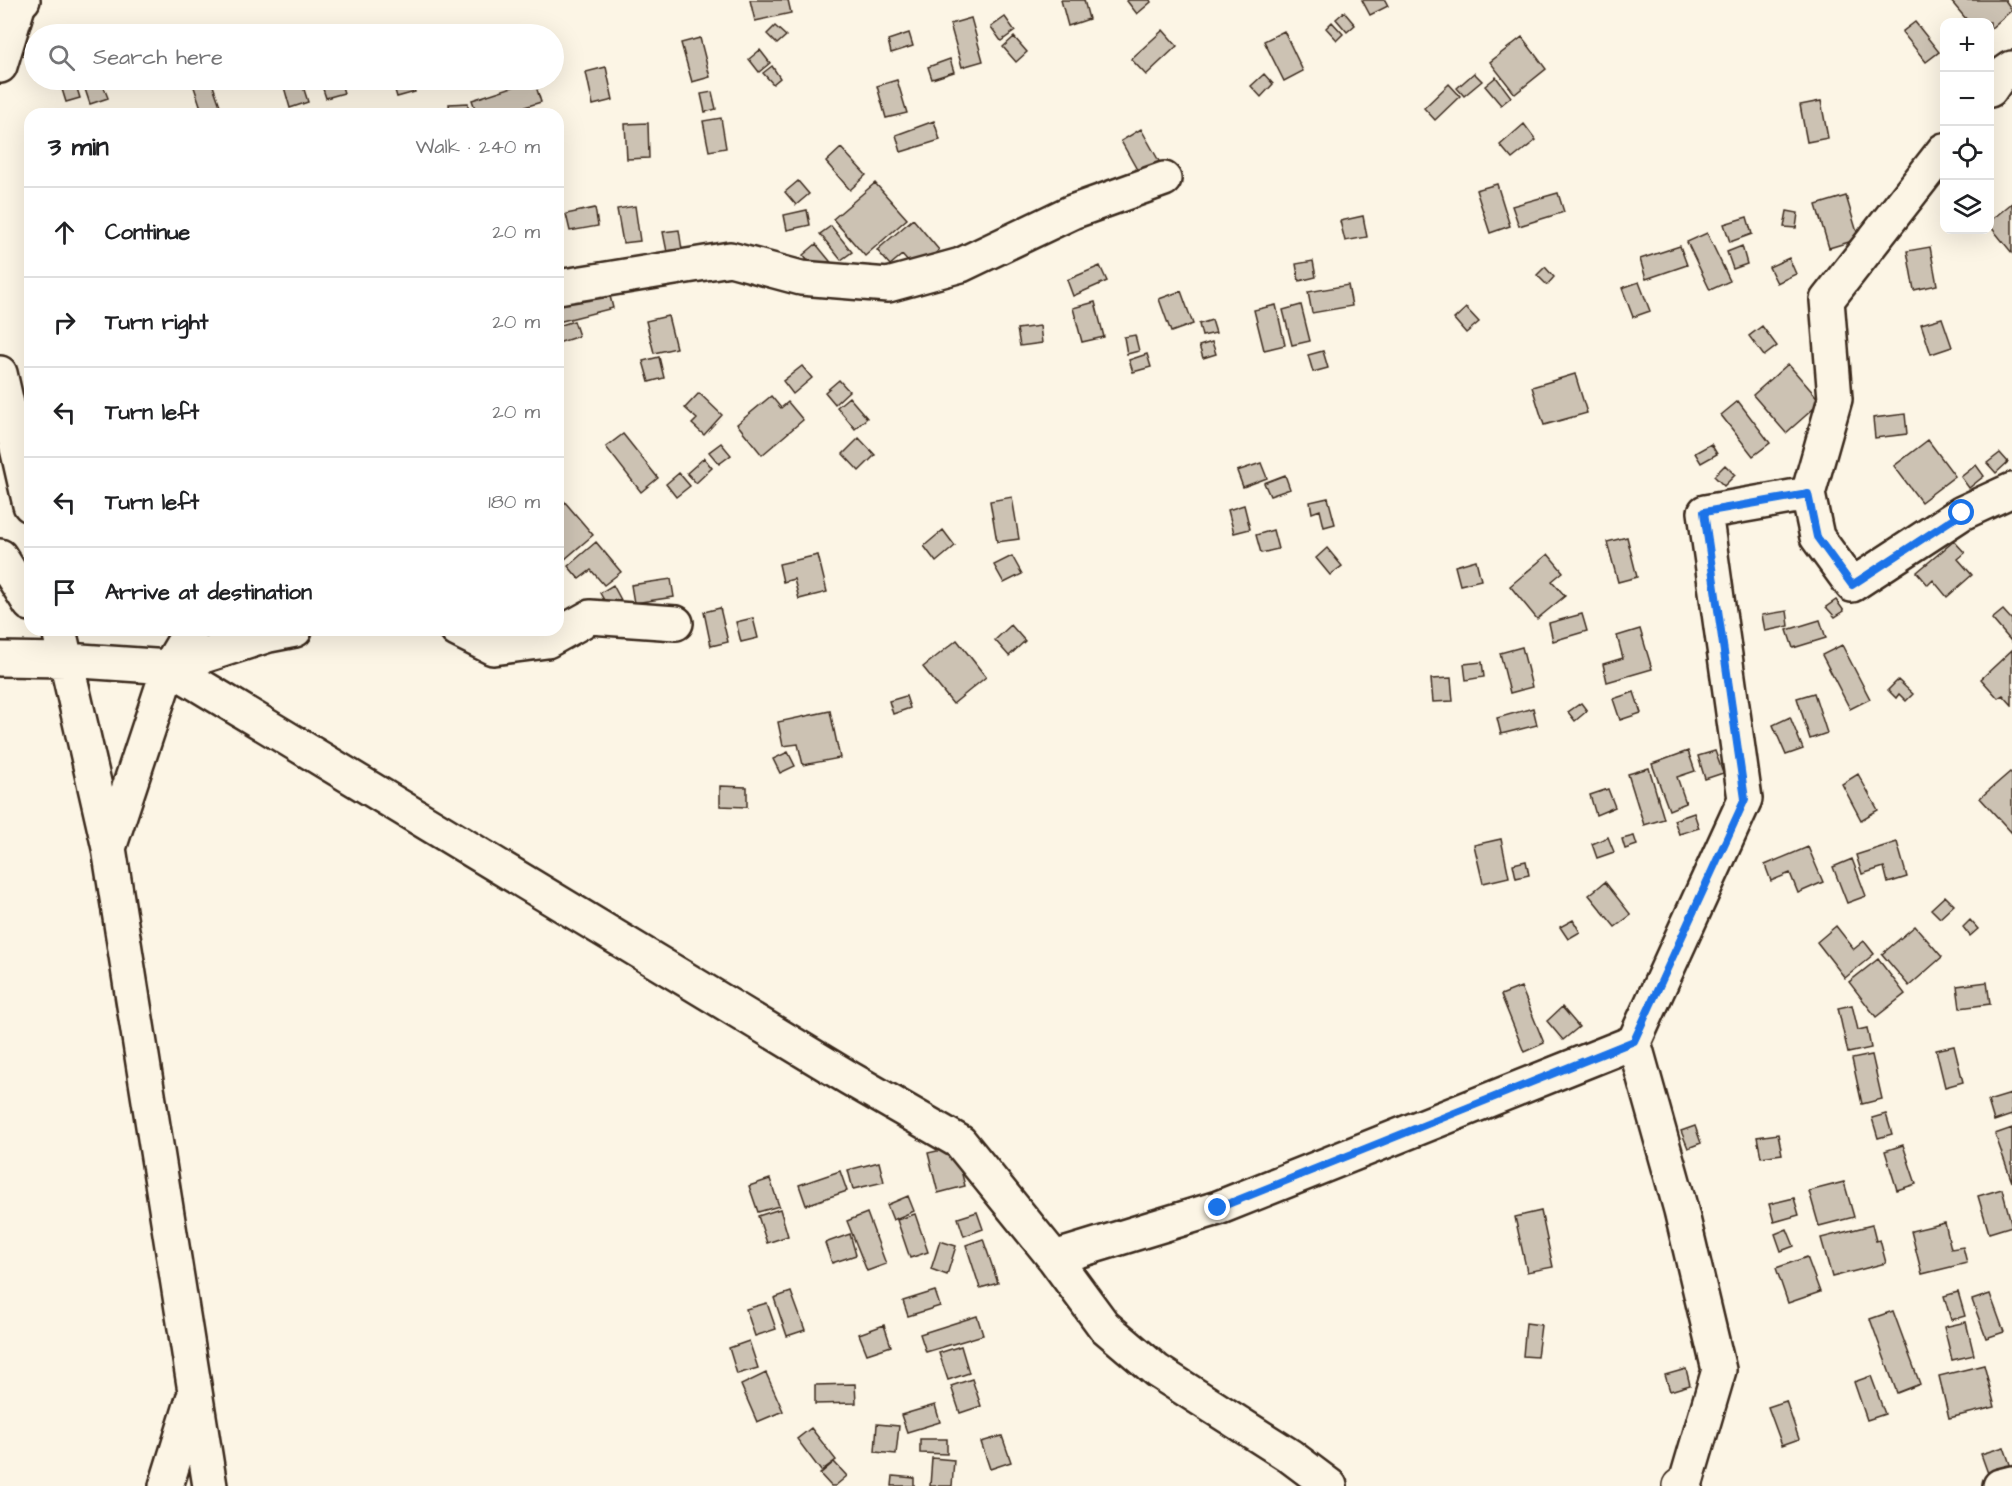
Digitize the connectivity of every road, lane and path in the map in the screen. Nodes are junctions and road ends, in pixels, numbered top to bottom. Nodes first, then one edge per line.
1 (16, 5) edge
2 (0, 66) edge
3 (2012, 68) edge
4 (1994, 84) edge
5 (1940, 155) edge
6 (1164, 179) dead end
7 (564, 286) edge
8 (0, 373) edge
9 (24, 479) edge
10 (2012, 490) edge
11 (1808, 494) junction
12 (0, 556) edge
13 (24, 594) edge
14 (676, 623) dead end
15 (564, 631) edge
16 (187, 636) edge
17 (266, 636) edge
18 (469, 636) edge
19 (556, 636) edge
20 (62, 645) edge
21 (0, 659) edge
22 (169, 667) junction
23 (109, 848) junction
24 (1634, 1041) junction
25 (1054, 1258) junction
26 (195, 1393) junction
27 (2012, 1483) edge
28 (166, 1486) edge
29 (210, 1486) edge
30 (1330, 1486) edge
31 (1680, 1486) edge
32 (2000, 1486) edge

1 - 2 street
3 - 4 street
5 - 11 street
6 - 7 street
8 - 9 street
10 - 11 street
11 - 24 street
12 - 13 street
14 - 15 street
16 - 22 street
17 - 22 street
18 - 19 street
20 - 21 street
20 - 22 street
20 - 23 street
22 - 23 street
22 - 25 street
23 - 26 street
24 - 25 street
24 - 31 street
25 - 30 street
26 - 28 street
26 - 29 street
27 - 32 street

